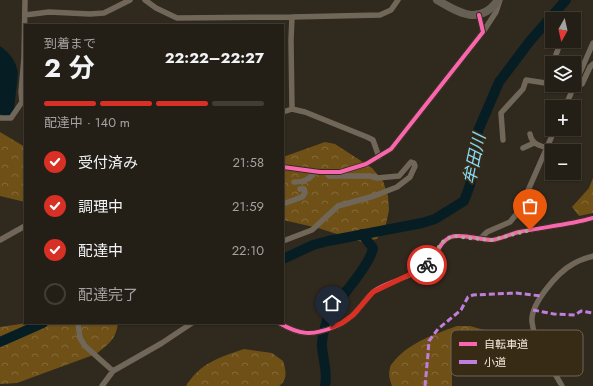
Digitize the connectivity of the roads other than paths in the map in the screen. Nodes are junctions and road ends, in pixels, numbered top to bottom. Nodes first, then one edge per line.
1 (25, 0) edge
2 (130, 0) edge
3 (145, 0) edge
4 (398, 0) edge
5 (437, 0) edge
6 (499, 0) edge
7 (25, 15) junction
8 (479, 15) junction
9 (292, 16) junction
10 (25, 24) edge
11 (483, 32) junction
12 (593, 44) edge
13 (24, 58) edge
14 (593, 64) edge
15 (581, 71) edge
16 (545, 83) edge
17 (581, 84) edge
18 (23, 102) edge
19 (292, 109) junction
20 (284, 112) edge
21 (0, 118) edge
22 (530, 134) dead end
23 (503, 140) dead end
24 (534, 143) junction
25 (545, 147) edge
26 (523, 148) dead end
27 (545, 152) edge
28 (378, 157) junction
29 (284, 167) edge
30 (316, 171) junction
31 (326, 172) junction
32 (294, 182) dead end
33 (300, 188) dead end
34 (284, 204) edge
35 (593, 218) edge
36 (24, 227) edge
37 (481, 238) junction
38 (0, 240) edge
39 (284, 241) edge
40 (593, 256) edge
41 (78, 324) edge
42 (190, 324) edge
43 (281, 324) edge
44 (534, 330) edge
45 (113, 371) junction
46 (557, 376) edge
47 (102, 386) edge
48 (562, 386) edge

1 - 7 street
2 - 7 street
3 - 9 street
4 - 9 street
5 - 8 highway
6 - 8 highway
6 - 11 street
7 - 10 street
8 - 11 street
9 - 19 street
11 - 28 street
12 - 15 street
13 - 18 street
14 - 17 street
16 - 23 street
18 - 21 street
19 - 20 street
19 - 28 street
22 - 24 street
24 - 25 street
24 - 26 street
27 - 37 street
28 - 31 street
29 - 30 street
30 - 31 street
30 - 32 street
31 - 39 street
33 - 34 street
35 - 37 street
36 - 38 street
37 - 43 street
40 - 44 street
41 - 45 street
42 - 45 street
45 - 47 street
46 - 48 street

